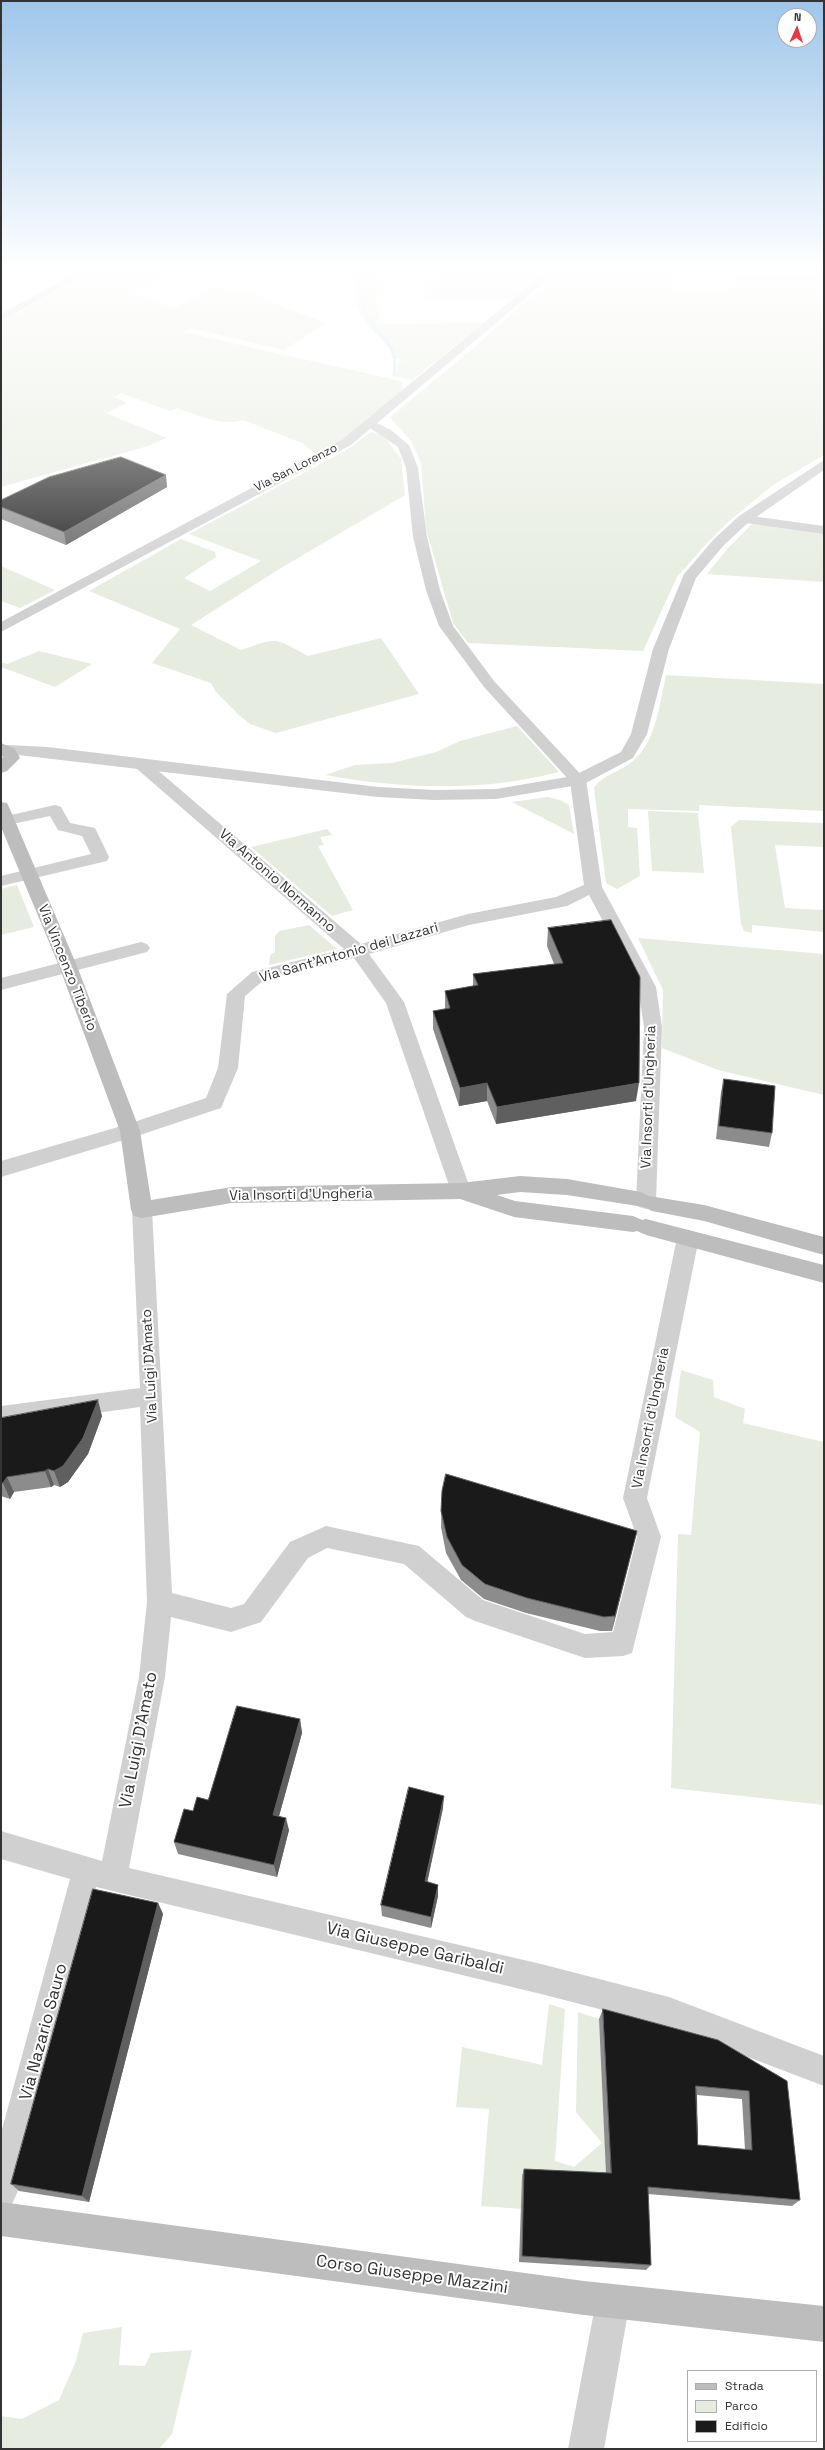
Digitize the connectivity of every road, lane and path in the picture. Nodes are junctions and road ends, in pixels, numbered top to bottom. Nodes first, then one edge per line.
1 (424, 379) edge
2 (371, 424) junction
3 (824, 464) edge
4 (744, 519) junction
5 (824, 530) edge
6 (1, 628) edge
7 (4, 761) edge
8 (142, 765) junction
9 (578, 780) junction
10 (4, 814) edge
11 (29, 874) junction
12 (1, 881) edge
13 (593, 888) junction
14 (141, 948) dead end
15 (358, 951) junction
16 (68, 966) junction
17 (1, 984) edge
18 (130, 1131) junction
19 (3, 1163) edge
20 (460, 1191) junction
21 (646, 1201) junction
22 (142, 1210) junction
23 (640, 1225) junction
24 (688, 1238) junction
25 (824, 1246) edge
26 (824, 1274) edge
27 (152, 1396) junction
28 (1, 1416) edge
29 (160, 1602) junction
30 (1, 1845) edge
31 (100, 1874) junction
32 (824, 2071) edge
33 (1, 2193) edge
34 (1, 2219) edge
35 (613, 2301) junction
36 (824, 2324) edge
37 (586, 2449) edge

1 - 2 street, Via San Lorenzo
2 - 6 street, Via San Lorenzo
2 - 9 street
3 - 4 street
4 - 5 street
4 - 9 street
7 - 8 street
8 - 9 street
8 - 15 street, Via Antonio Normanno
9 - 13 street
10 - 11 main road, Via Vincenzo Tiberio
10 - 11 street
11 - 12 street
11 - 16 main road, Via Vincenzo Tiberio
13 - 15 street, Via Sant'Antonio dei Lazzari
13 - 21 street, Via Insorti d'Ungheria
14 - 16 street
15 - 18 street, Via Sant'Antonio dei Lazzari
15 - 20 street, Via Antonio Normanno
16 - 17 street
16 - 18 main road, Via Vincenzo Tiberio
18 - 19 street, Via Sant'Antonio dei Lazzari
18 - 22 main road, Via Luigi D'Amato
20 - 21 main road, Via Insorti d'Ungheria
20 - 22 main road, Via Insorti d'Ungheria
20 - 23 main road, Via Insorti d'Ungheria
21 - 23 main road
21 - 25 main road, Via Insorti d'Ungheria
22 - 27 street, Via Luigi D'Amato
23 - 24 main road, Via Insorti d'Ungheria
24 - 26 main road, Via Insorti d'Ungheria
24 - 29 street, Via Insorti d'Ungheria
27 - 28 street
27 - 29 street, Via Luigi D'Amato
29 - 31 street, Via Luigi D'Amato
30 - 31 street, Via Giuseppe Garibaldi
31 - 32 street, Via Giuseppe Garibaldi
31 - 33 street, Via Nazario Sauro
34 - 35 main road, Corso Giuseppe Mazzini
35 - 36 main road, Corso Giuseppe Mazzini
35 - 37 street

